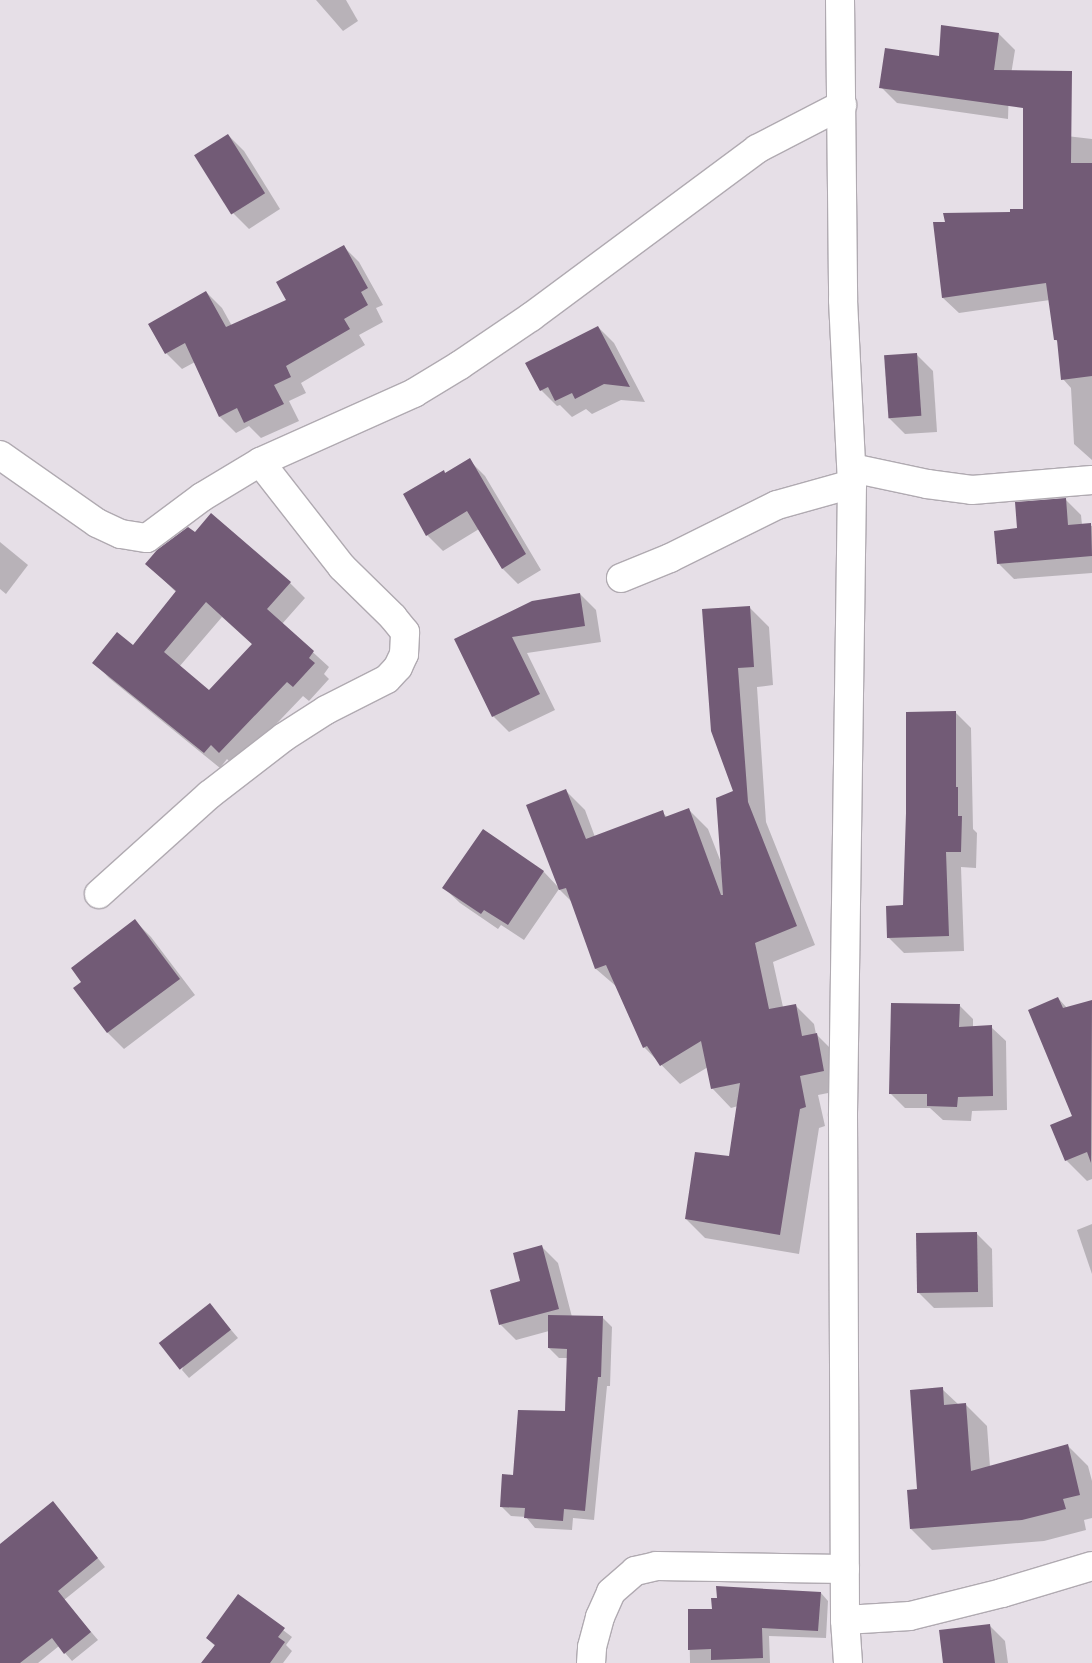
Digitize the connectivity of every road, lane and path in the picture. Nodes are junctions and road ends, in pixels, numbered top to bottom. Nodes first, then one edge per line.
1 (840, 0) edge
2 (842, 105) junction
3 (0, 455) edge
4 (260, 462) junction
5 (852, 476) junction
6 (1092, 480) edge
7 (621, 578) dead end
8 (99, 894) dead end
9 (1092, 1566) edge
10 (844, 1569) junction
11 (844, 1620) junction
12 (591, 1663) edge
13 (848, 1663) edge

1 - 2 street
2 - 4 street
2 - 5 street
3 - 4 street
4 - 8 street
5 - 6 street
5 - 7 street
5 - 10 street
9 - 11 street
10 - 11 street
10 - 12 street
11 - 13 street

